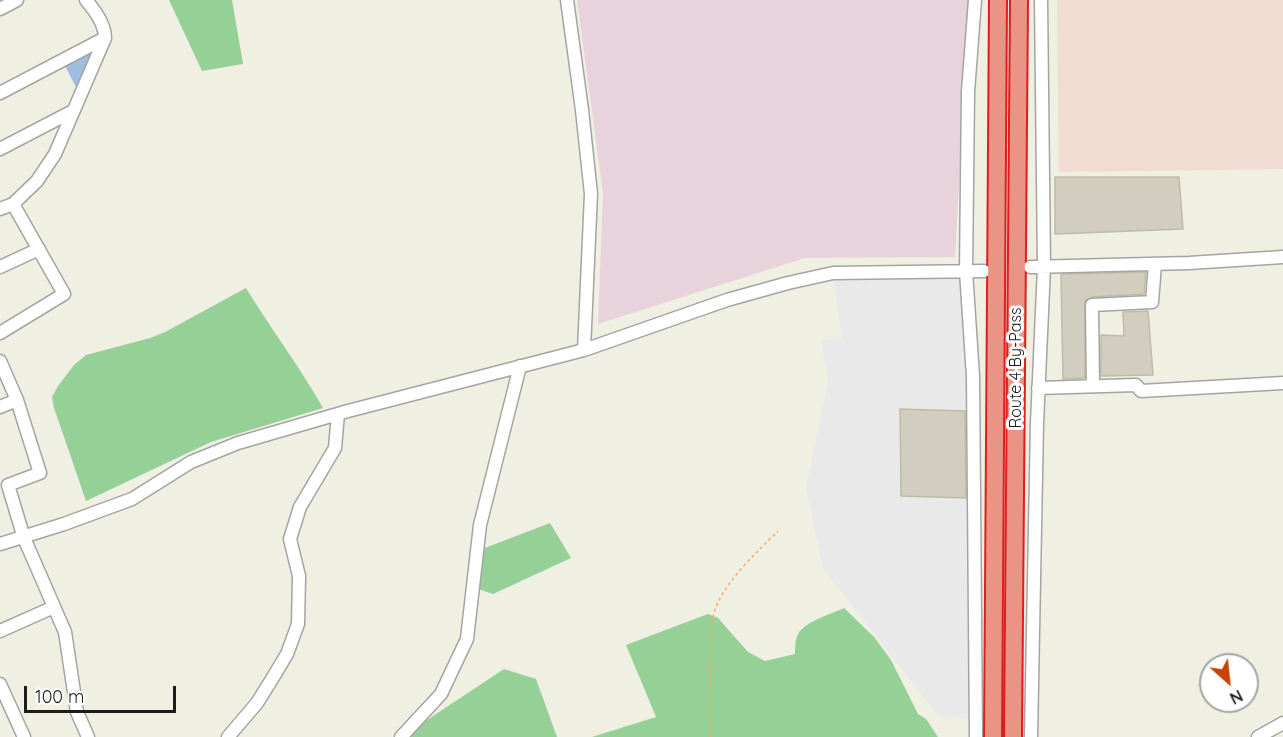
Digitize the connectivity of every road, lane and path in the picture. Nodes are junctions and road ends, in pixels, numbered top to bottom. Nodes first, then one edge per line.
1 (17, 0) edge
2 (86, 0) edge
3 (567, 0) edge
4 (975, 0) edge
5 (998, 0) edge
6 (1019, 0) edge
7 (1041, 0) edge
8 (0, 9) edge
9 (105, 38) junction
10 (0, 93) edge
11 (73, 111) junction
12 (0, 149) edge
13 (13, 204) junction
14 (0, 208) edge
15 (39, 249) junction
16 (1283, 256) edge
17 (1155, 264) junction
18 (0, 267) edge
19 (1030, 267) dead end
20 (1044, 267) junction
21 (966, 271) junction
22 (984, 271) dead end
23 (0, 333) edge
24 (584, 350) junction
25 (0, 361) edge
26 (520, 366) junction
27 (1283, 383) edge
28 (1092, 386) junction
29 (1038, 388) junction
30 (17, 400) junction
31 (0, 408) edge
32 (338, 414) junction
33 (4, 487) edge
34 (778, 531) dead end
35 (24, 538) junction
36 (0, 544) edge
37 (54, 607) junction
38 (985, 607) junction
39 (0, 631) edge
40 (0, 684) edge
41 (984, 711) junction
42 (1283, 723) edge
43 (24, 737) edge
44 (88, 737) edge
45 (228, 737) edge
46 (401, 737) edge
47 (711, 737) edge
48 (976, 737) edge
49 (993, 737) edge
50 (1012, 737) edge
51 (1030, 737) edge
52 (1258, 737) edge

1 - 8 street
2 - 9 street
3 - 24 street
4 - 21 street
5 - 38 highway, Route 4 By-Pass
6 - 50 highway, Route 4 By-Pass
7 - 20 street
9 - 10 street
9 - 11 street
11 - 12 street
11 - 13 street
13 - 14 street
13 - 15 street
15 - 18 street
15 - 23 street
16 - 17 street
17 - 20 street
17 - 28 street
19 - 20 street
20 - 29 street
21 - 22 street
21 - 24 street
21 - 38 street
24 - 26 street
25 - 30 street
26 - 32 street
26 - 46 street
27 - 28 street
28 - 29 street
29 - 51 street
30 - 31 street
30 - 33 street
32 - 35 street
32 - 45 street
33 - 35 street
34 - 47 path
35 - 36 street
35 - 37 street
37 - 39 street
37 - 44 street
38 - 41 highway, Route 4 By-Pass
40 - 43 street
41 - 48 street
41 - 49 highway, Route 4 By-Pass
42 - 52 street

